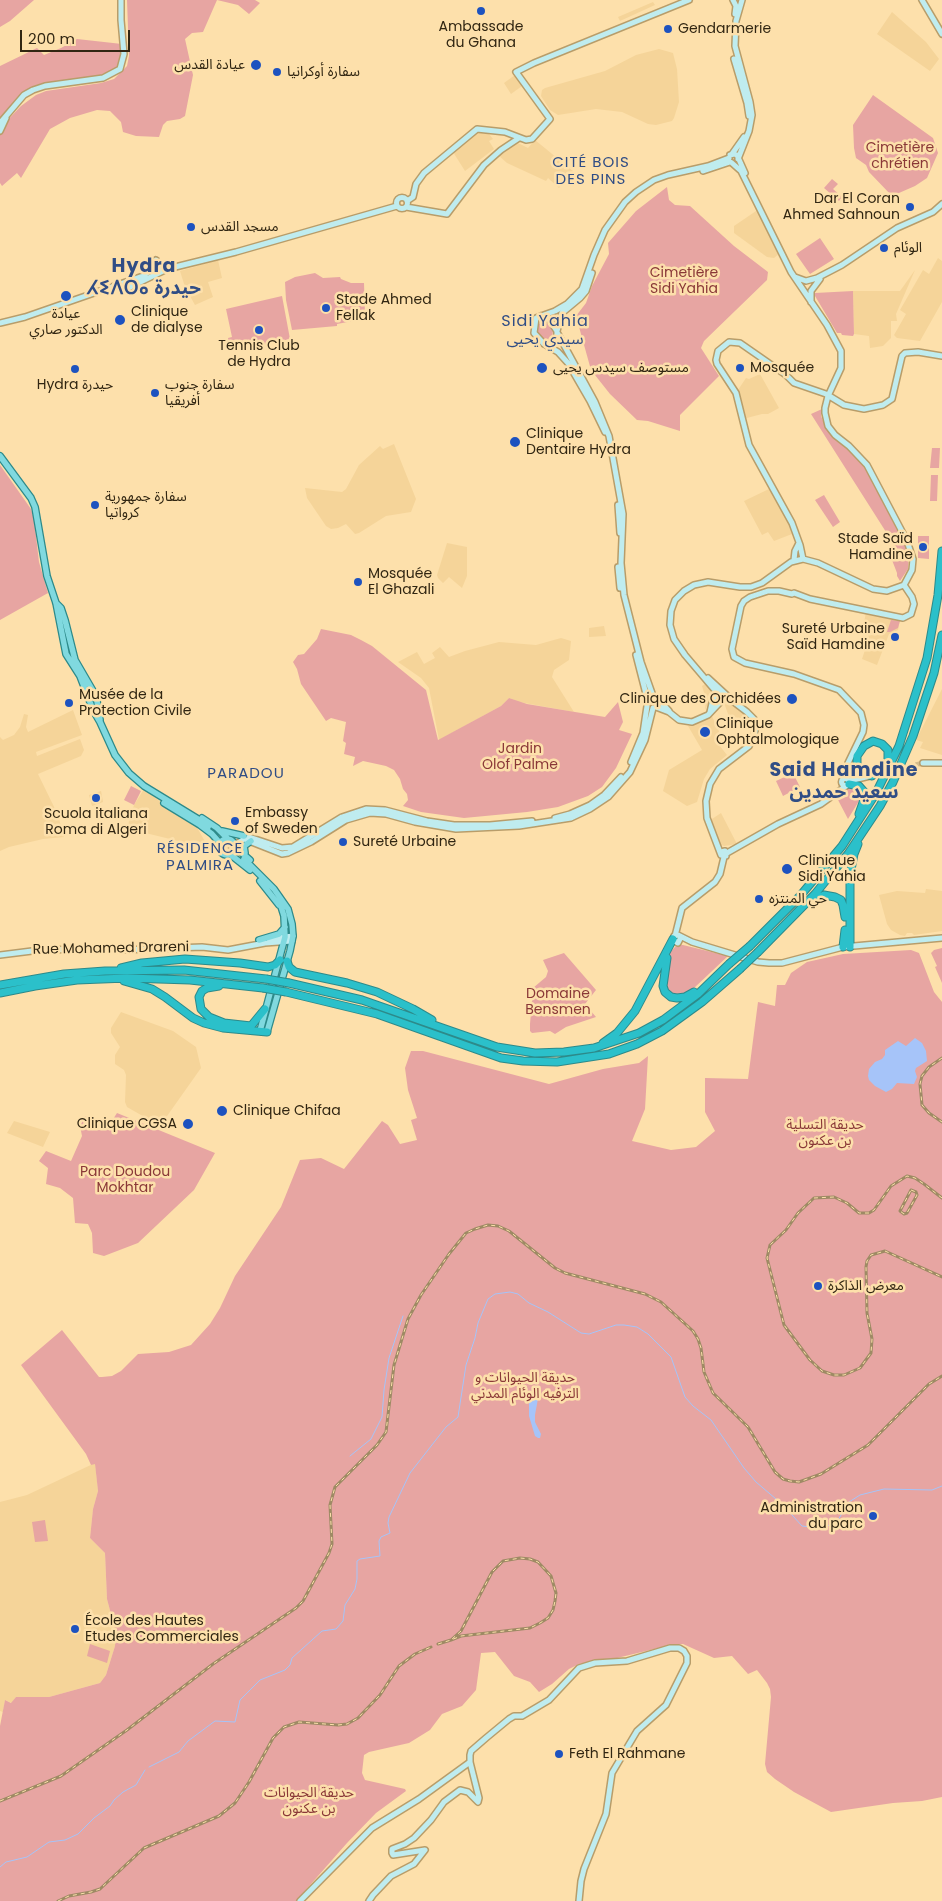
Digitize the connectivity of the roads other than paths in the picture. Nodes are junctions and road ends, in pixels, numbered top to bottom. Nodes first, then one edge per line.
1 (121, 0) edge
2 (689, 0) edge
3 (922, 0) edge
4 (734, 1) edge
5 (742, 1) edge
6 (942, 34) edge
7 (7, 114) junction
8 (0, 123) edge
9 (0, 130) edge
10 (519, 138) junction
11 (731, 159) junction
12 (738, 160) junction
13 (721, 166) junction
14 (741, 170) junction
15 (750, 187) junction
16 (406, 204) junction
17 (942, 204) edge
18 (397, 206) junction
19 (156, 265) junction
20 (166, 269) junction
21 (159, 273) junction
22 (795, 277) junction
23 (812, 283) junction
24 (125, 284) junction
25 (802, 289) junction
26 (812, 303) junction
27 (541, 316) junction
28 (0, 322) edge
29 (557, 333) junction
30 (546, 345) junction
31 (942, 356) edge
32 (828, 396) junction
33 (0, 456) edge
34 (799, 543) junction
35 (942, 551) edge
36 (794, 560) junction
37 (803, 560) junction
38 (904, 585) junction
39 (56, 603) junction
40 (942, 635) edge
41 (90, 685) junction
42 (84, 687) junction
43 (716, 692) junction
44 (652, 697) junction
45 (727, 699) junction
46 (647, 706) junction
47 (654, 707) junction
48 (669, 712) junction
49 (710, 712) junction
50 (100, 722) junction
51 (924, 763) tunnel mouth
52 (942, 763) edge
53 (886, 771) junction
54 (872, 776) joint
55 (846, 782) junction
56 (154, 793) junction
57 (160, 797) junction
58 (871, 818) junction
59 (208, 827) tunnel mouth
60 (217, 828) junction
61 (854, 828) junction
62 (248, 838) junction
63 (228, 839) junction
64 (220, 844) junction
65 (235, 846) junction
66 (724, 854) junction
67 (230, 855) junction
68 (245, 857) junction
69 (285, 910) junction
70 (785, 925) junction
71 (285, 928) junction
72 (942, 938) edge
73 (292, 939) junction
74 (677, 939) junction
75 (259, 940) junction
76 (284, 940) junction
77 (846, 947) junction
78 (222, 949) junction
79 (0, 955) edge
80 (283, 960) junction
81 (730, 964) junction
82 (268, 966) junction
83 (281, 969) junction
84 (105, 971) junction
85 (295, 972) junction
86 (108, 979) junction
87 (229, 984) junction
88 (0, 985) edge
89 (0, 993) edge
90 (265, 1009) junction
91 (436, 1024) junction
92 (251, 1028) junction
93 (263, 1032) junction
94 (594, 1048) junction
95 (470, 1762) junction
96 (300, 1901) edge
97 (369, 1901) edge
98 (580, 1901) edge

1 - 7 main road
2 - 10 main road
3 - 6 main road
4 - 5 main road
4 - 11 main road
5 - 12 main road
7 - 8 main road
7 - 9 main road
10 - 16 main road
10 - 16 main road
11 - 12 main road
11 - 13 main road
11 - 14 main road
11 - 27 main road
12 - 15 main road
13 - 14 main road
13 - 29 main road
14 - 15 main road
15 - 22 main road
16 - 18 main road
16 - 18 main road
17 - 23 main road
18 - 20 main road
19 - 20 main road
19 - 21 main road
19 - 24 main road
20 - 21 main road
21 - 24 main road
22 - 23 main road
22 - 25 main road
23 - 25 main road
23 - 26 main road
24 - 28 main road
25 - 26 main road
26 - 32 main road
27 - 29 main road
27 - 30 main road
29 - 30 main road
29 - 44 main road
30 - 44 main road
31 - 32 main road
32 - 34 main road
32 - 38 main road
33 - 39 main road
34 - 36 main road
34 - 37 main road
35 - 53 highway
36 - 37 main road
36 - 43 main road
37 - 38 main road
38 - 55 main road
39 - 41 main road
39 - 42 main road
40 - 58 highway
41 - 42 main road
41 - 50 main road
42 - 50 main road
43 - 45 main road
43 - 49 main road
44 - 46 main road
44 - 47 main road
44 - 48 main road
45 - 49 main road
45 - 66 main road
46 - 47 main road
46 - 62 main road
47 - 48 main road
47 - 62 main road
48 - 49 main road
50 - 56 main road
51 - 52 main road
53 - 54 highway
53 - 61 highway
54 - 55 main road
55 - 61 highway
55 - 66 main road
56 - 57 main road
56 - 64 main road
57 - 59 main road
57 - 60 main road
58 - 70 highway
58 - 77 highway
60 - 62 main road
60 - 63 main road
61 - 81 highway, bridge
62 - 63 main road
62 - 65 main road
62 - 68 main road
63 - 64 main road
63 - 65 main road
64 - 67 main road
65 - 67 main road
65 - 68 main road
66 - 74 main road
67 - 69 main road
68 - 69 main road
68 - 69 main road
69 - 71 main road
69 - 73 main road
70 - 77 highway
70 - 87 highway, bridge
71 - 75 main road
71 - 76 main road
72 - 77 main road
73 - 76 main road
73 - 80 main road
74 - 77 main road
74 - 81 highway
74 - 94 highway
75 - 76 main road
75 - 78 main road
76 - 78 main road
76 - 80 main road
78 - 79 main road, Rue Mohamed Drareni
80 - 82 highway
80 - 83 main road
80 - 85 highway
81 - 94 highway
82 - 83 highway
82 - 84 highway
83 - 85 highway
83 - 90 main road
83 - 93 main road
84 - 88 highway
84 - 91 highway, bridge
85 - 91 highway
86 - 87 highway
86 - 89 highway
86 - 92 highway
87 - 92 highway
90 - 92 highway
90 - 93 main road
91 - 94 highway
92 - 93 highway
95 - 96 main road
95 - 97 main road
95 - 98 main road

